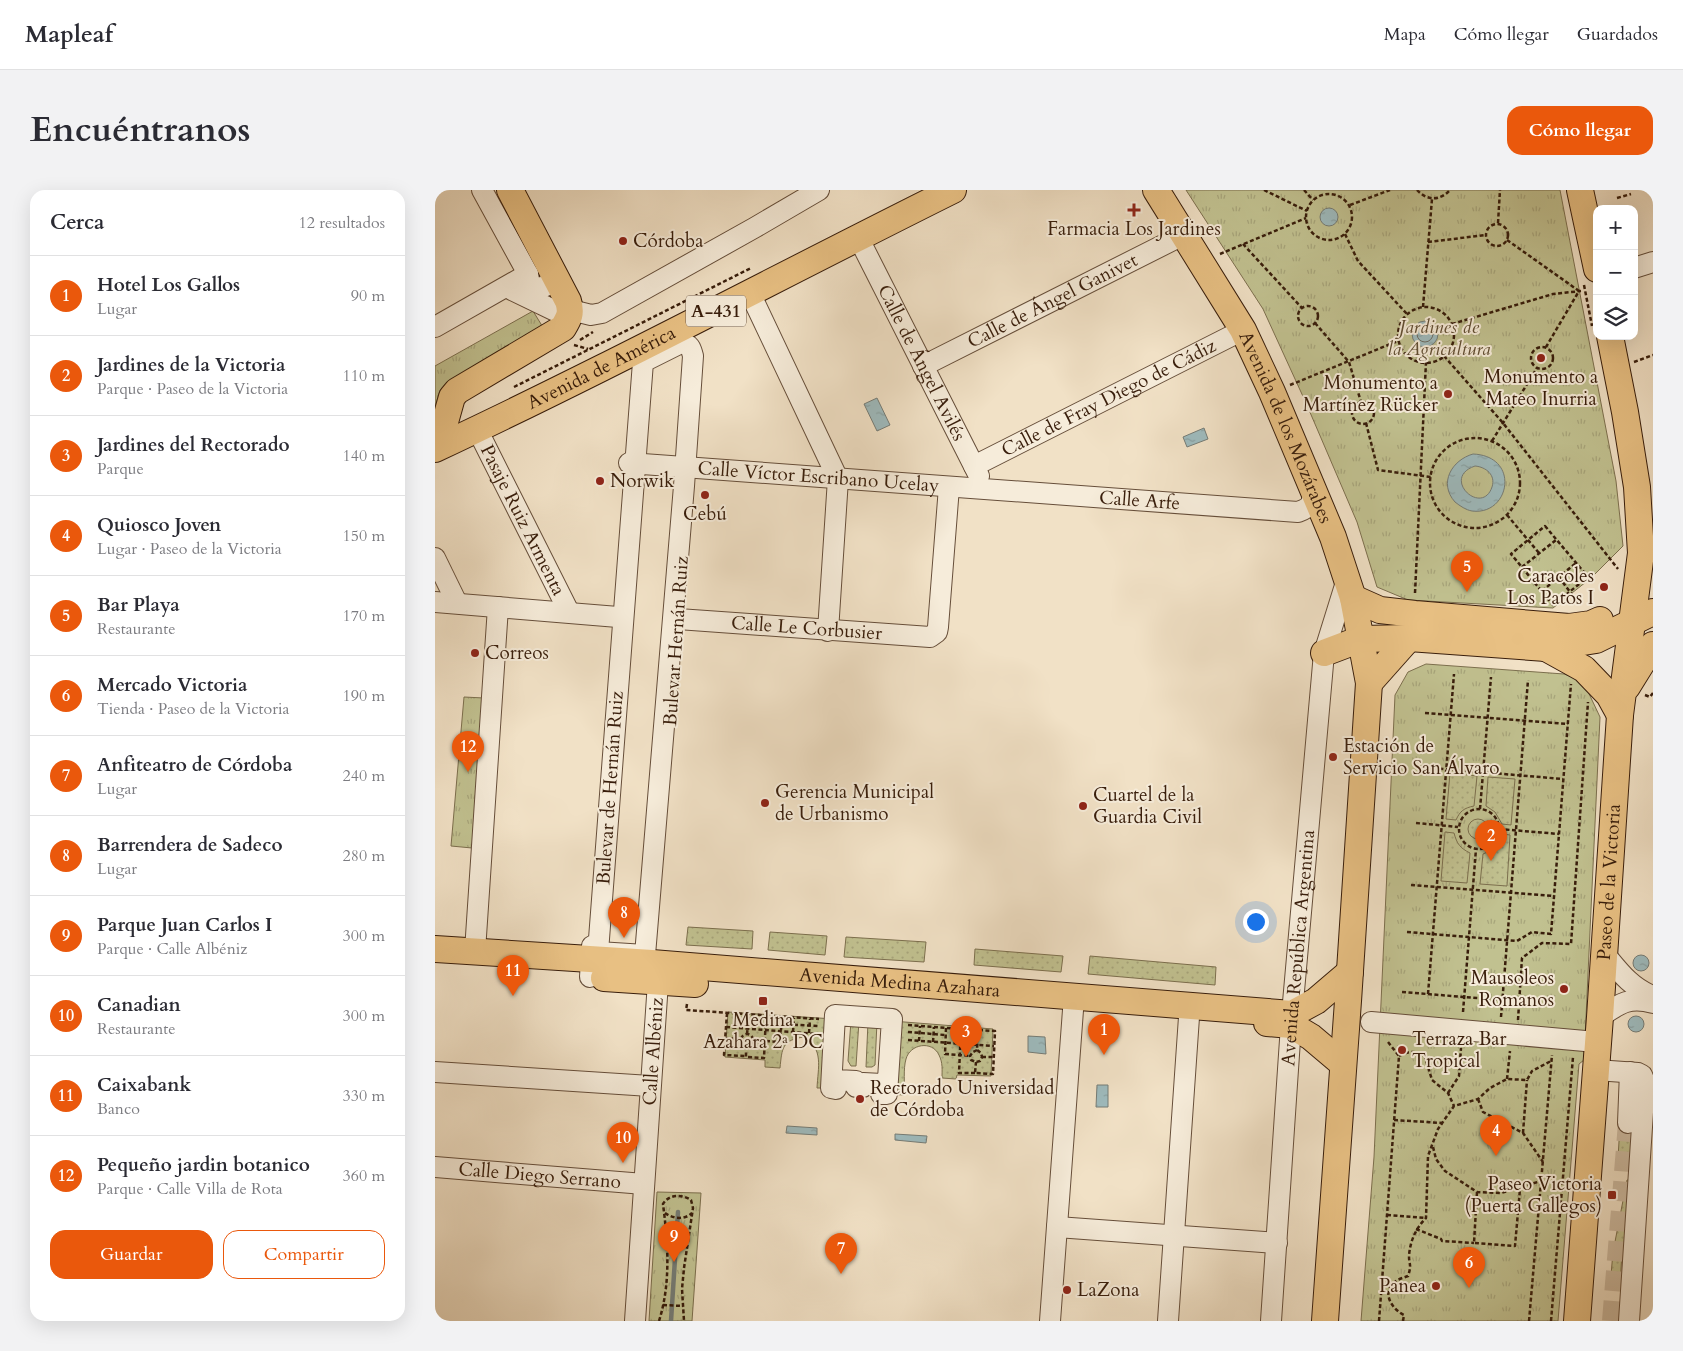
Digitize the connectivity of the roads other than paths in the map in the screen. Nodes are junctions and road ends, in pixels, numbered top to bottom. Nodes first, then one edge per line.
1 (482, 190) edge
2 (510, 190) edge
3 (819, 190) edge
4 (953, 190) edge
5 (1156, 190) edge
6 (1580, 190) edge
7 (1183, 235) junction
8 (858, 237) junction
9 (1593, 250) edge
10 (1653, 262) edge
11 (1638, 267) edge
12 (541, 274) junction
13 (505, 287) junction
14 (750, 293) junction
15 (570, 314) junction
16 (701, 320) junction
17 (435, 327) edge
18 (1243, 330) junction
19 (1611, 340) edge
20 (637, 351) junction
21 (923, 366) junction
22 (1625, 412) junction
23 (477, 429) junction
24 (435, 436) edge
25 (435, 449) edge
26 (632, 464) junction
27 (974, 466) junction
28 (687, 467) junction
29 (838, 479) junction
30 (949, 487) junction
31 (1313, 488) junction
32 (985, 490) junction
33 (1653, 535) edge
34 (435, 558) edge
35 (1627, 579) junction
36 (1350, 588) junction
37 (435, 602) edge
38 (457, 603) junction
39 (499, 608) junction
40 (569, 612) junction
41 (617, 617) junction
42 (1642, 617) edge
43 (678, 619) junction
44 (1412, 626) junction
45 (828, 631) junction
46 (1361, 639) junction
47 (1653, 645) edge
48 (1546, 648) junction
49 (1324, 654) junction
50 (1369, 683) junction
51 (1622, 705) junction
52 (435, 949) edge
53 (475, 951) junction
54 (1604, 953) junction
55 (435, 966) edge
56 (591, 968) junction
57 (655, 972) junction
58 (1350, 972) junction
59 (1653, 996) edge
60 (1653, 1003) edge
61 (1073, 1010) junction
62 (1189, 1017) junction
63 (1600, 1017) junction
64 (1292, 1020) junction
65 (1371, 1022) road end
66 (896, 1031) joint
67 (1585, 1041) dead end
68 (1343, 1064) junction
69 (1596, 1070) junction
70 (435, 1072) edge
71 (1630, 1072) junction
72 (650, 1086) junction
73 (1628, 1123) tunnel mouth
74 (435, 1168) edge
75 (644, 1184) junction
76 (1057, 1227) junction
77 (1173, 1235) junction
78 (1277, 1243) junction
79 (635, 1321) edge
80 (1051, 1321) edge
81 (1167, 1321) edge
82 (1271, 1321) edge
83 (1325, 1321) edge
84 (1577, 1321) edge
85 (1629, 1321) edge

1 - 12 street
2 - 12 main road
3 - 15 street
4 - 8 main road, Avenida de América / A-431
5 - 7 main road, Avenida de los Mozárabes
6 - 9 main road
7 - 18 main road, Avenida de los Mozárabes
7 - 21 street, Calle de Ángel Ganivet
8 - 14 main road, Avenida de América / A-431
8 - 21 street, Calle de Ángel Avilés
10 - 11 street
12 - 13 street
12 - 15 main road
13 - 15 street
13 - 17 street
14 - 16 main road, Avenida de América / A-431
14 - 29 street
15 - 24 main road
16 - 20 main road, Avenida de América / A-431
16 - 28 street, Bulevar Hernán Ruiz
18 - 27 street, Calle de Fray Diego de Cádiz
18 - 31 main road, Avenida de los Mozárabes
19 - 22 main road
20 - 23 main road, Avenida de América / A-431
20 - 26 street
21 - 27 street, Calle de Ángel Avilés
22 - 33 main road
22 - 35 main road, Paseo de la Victoria
23 - 25 main road, Avenida de América / A-431
23 - 40 street, Pasaje Ruiz Armenta
26 - 28 street, Calle Víctor Escribano Ucelay
26 - 28 street, Bulevar de Hernán Ruiz
26 - 28 street, Bulevar de Hernán Ruiz
26 - 41 street
27 - 30 street
27 - 32 street, Calle de Ángel Avilés
28 - 29 street, Calle Víctor Escribano Ucelay
28 - 43 street, Bulevar Hernán Ruiz
29 - 30 street, Calle Víctor Escribano Ucelay
29 - 45 street
30 - 32 street, Calle Arfe
30 - 45 street, Calle Le Corbusier
31 - 32 street, Calle Arfe
31 - 36 main road, Avenida de los Mozárabes
34 - 38 street
35 - 42 main road, Paseo de la Victoria
35 - 44 main road
36 - 44 main road
36 - 46 main road, Avenida de los Mozárabes
36 - 49 street, Avenida República Argentina
37 - 38 street
38 - 39 street
39 - 40 street
39 - 53 street
40 - 41 street
41 - 56 street
42 - 48 main road
42 - 51 main road, Paseo de la Victoria
43 - 45 street, Calle Le Corbusier
43 - 57 street, Bulevar Hernán Ruiz
44 - 46 main road
44 - 48 main road
44 - 50 main road
46 - 49 main road
46 - 50 main road, Avenida de los Mozárabes
47 - 51 main road
48 - 51 main road
49 - 64 street, Avenida República Argentina
50 - 58 main road
51 - 54 main road, Paseo de la Victoria
52 - 53 main road, Avenida Medina Azahara
53 - 56 main road, Avenida Medina Azahara
54 - 59 street
54 - 63 main road, Paseo de la Victoria
55 - 56 main road, Avenida Medina Azahara
56 - 57 main road, Avenida Medina Azahara
57 - 61 main road, Avenida Medina Azahara
57 - 64 main road, Avenida Medina Azahara
57 - 72 street, Calle Albéniz
58 - 64 main road
58 - 68 main road
60 - 63 street
61 - 62 main road, Avenida Medina Azahara
61 - 76 street
62 - 64 main road, Avenida Medina Azahara
62 - 77 street
63 - 69 main road, Paseo de la Victoria
64 - 68 main road, Avenida Medina Azahara
64 - 78 street, Avenida República Argentina
65 - 67 street
66 - 66 street
68 - 83 main road
69 - 71 street
69 - 84 main road, Paseo de la Victoria
70 - 72 street
71 - 73 street
71 - 85 street
72 - 75 street, Calle Albéniz
74 - 75 street, Calle Diego Serrano
75 - 79 street, Calle Albéniz
76 - 77 street
76 - 80 street
77 - 78 street
77 - 81 street
78 - 82 street, Avenida República Argentina

